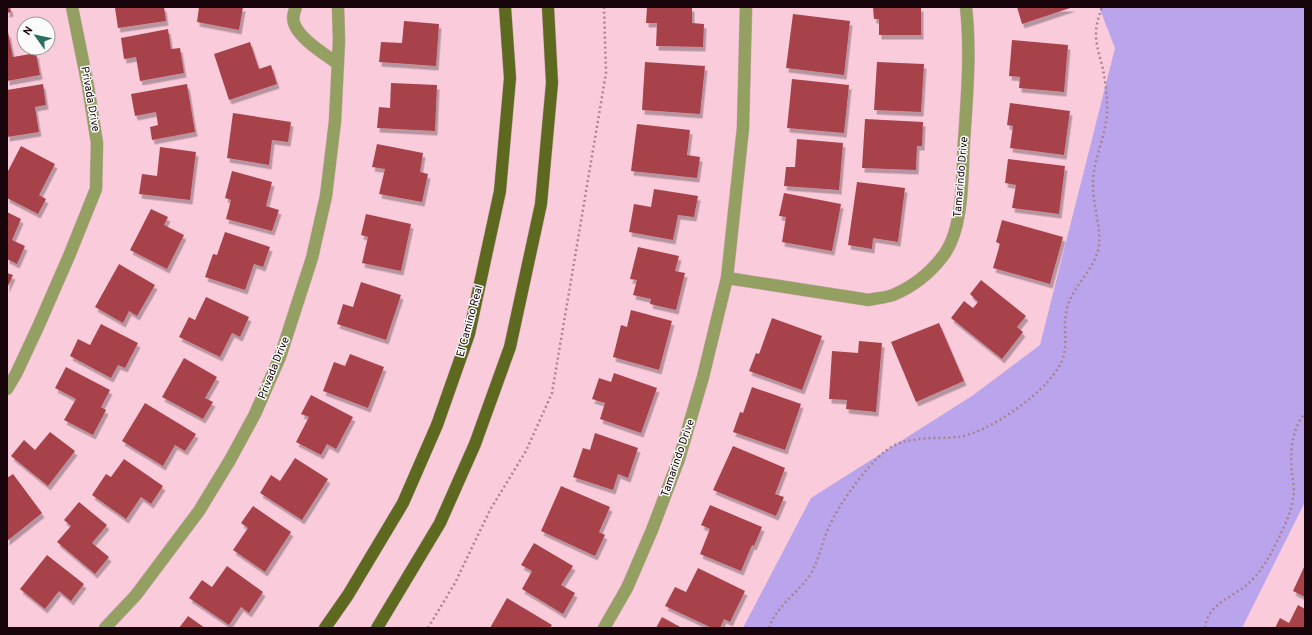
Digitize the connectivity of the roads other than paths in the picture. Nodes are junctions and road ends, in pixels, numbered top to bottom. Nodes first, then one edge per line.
1 (72, 7) edge
2 (296, 7) edge
3 (338, 7) edge
4 (505, 7) edge
5 (548, 7) edge
6 (746, 7) edge
7 (966, 7) edge
8 (338, 64) junction
9 (727, 278) junction
10 (7, 389) edge
11 (105, 628) edge
12 (325, 628) edge
13 (376, 628) edge
14 (604, 628) edge

1 - 10 street, Privada Drive
2 - 8 street
3 - 8 street, Privada Drive
4 - 12 main road, El Camino Real
5 - 13 main road
6 - 9 street, Tamarindo Drive
7 - 9 street, Tamarindo Drive
8 - 11 street, Privada Drive
9 - 14 street, Tamarindo Drive

